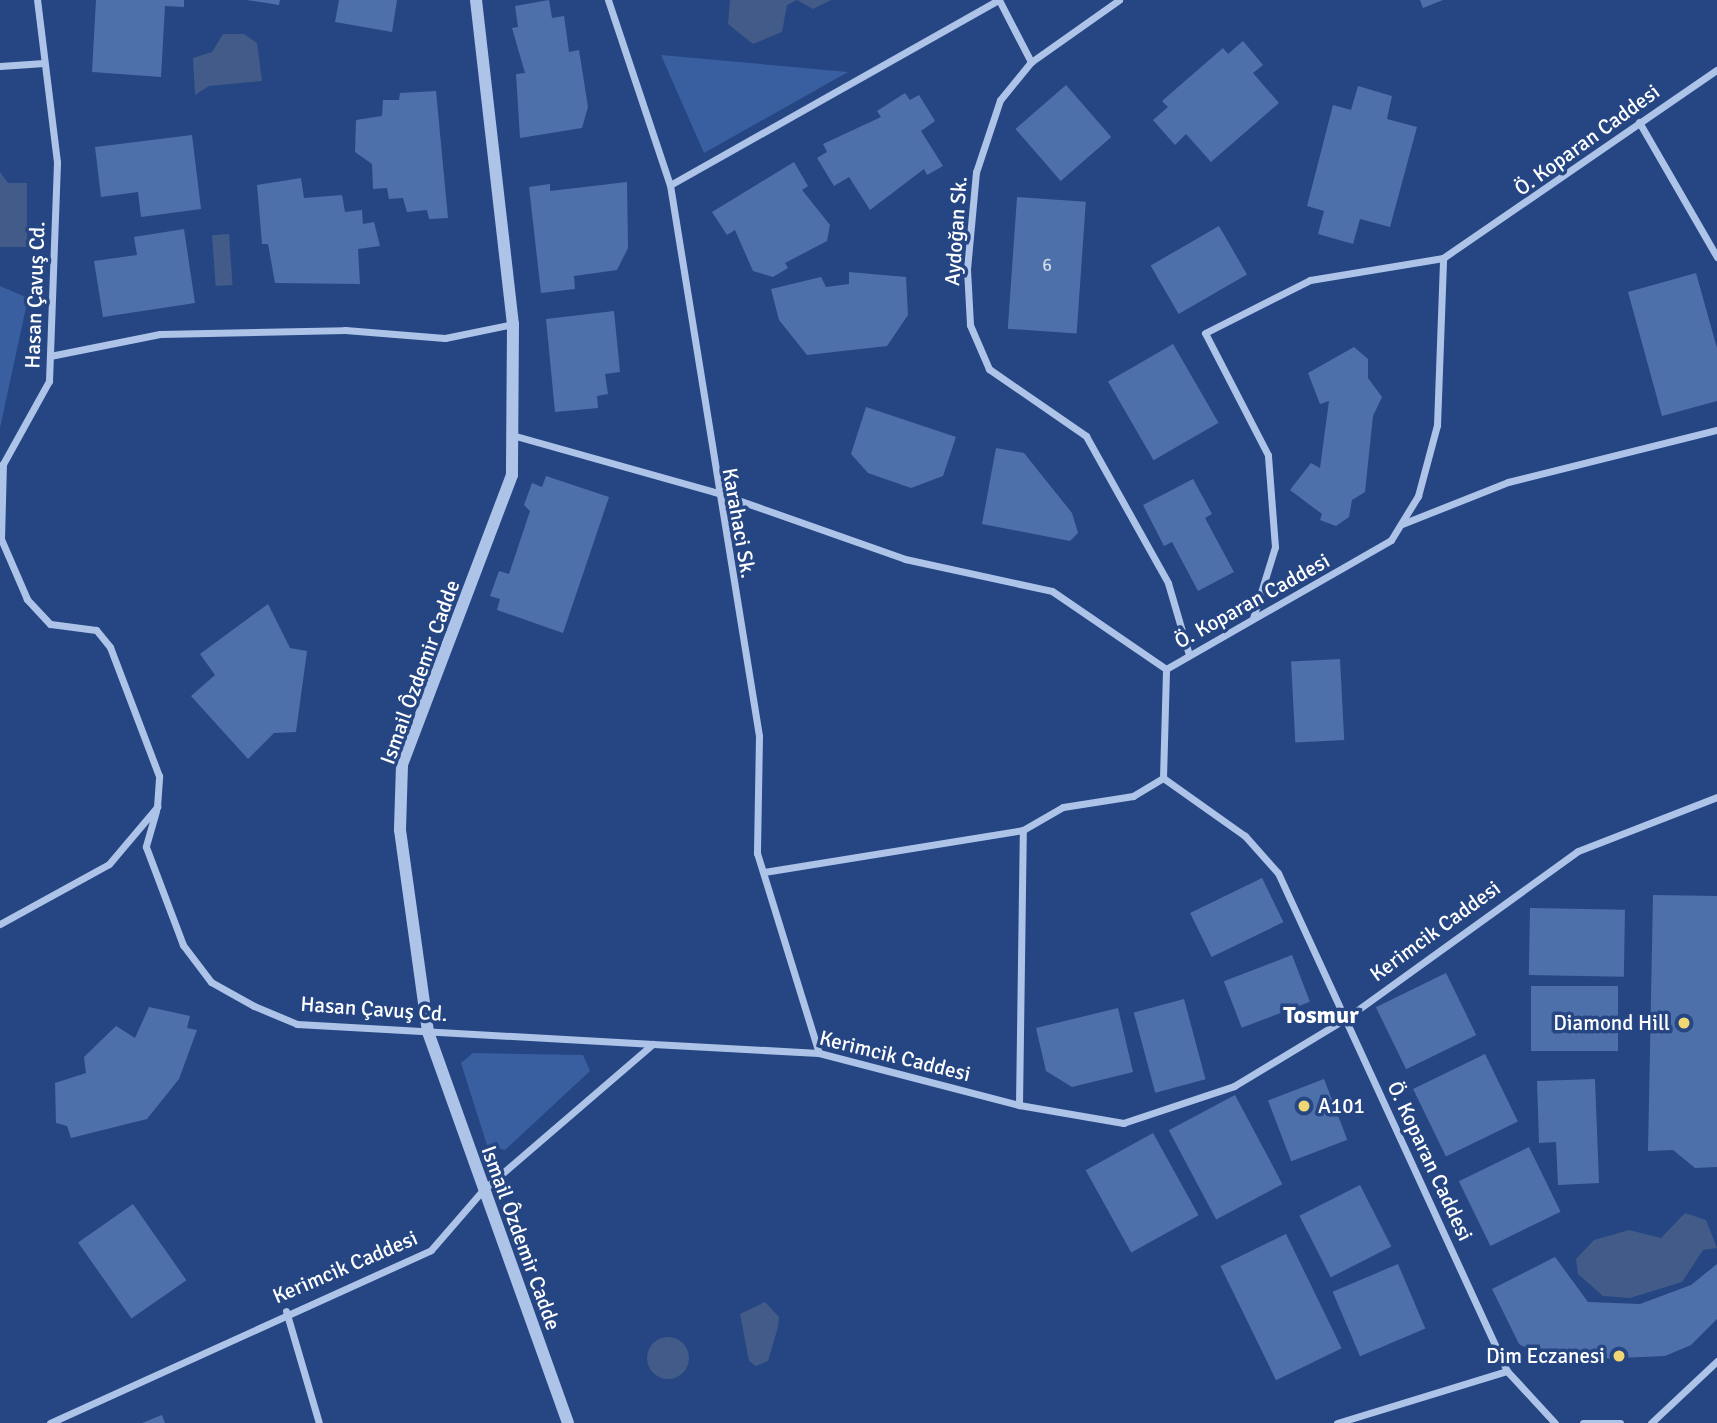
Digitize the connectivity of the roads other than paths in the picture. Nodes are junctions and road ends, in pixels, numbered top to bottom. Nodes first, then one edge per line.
1 (37, 0) edge
2 (476, 0) edge
3 (608, 0) edge
4 (999, 0) edge
5 (1119, 0) edge
6 (1031, 62) junction
7 (44, 63) junction
8 (0, 66) edge
9 (1717, 70) edge
10 (1639, 122) junction
11 (670, 185) junction
12 (1717, 257) edge
13 (1443, 258) junction
14 (513, 324) junction
15 (50, 356) junction
16 (1717, 430) edge
17 (512, 435) junction
18 (715, 492) junction
19 (1401, 524) junction
20 (1253, 618) junction
21 (1189, 655) junction
22 (1166, 669) junction
23 (1163, 778) junction
24 (1717, 797) edge
25 (157, 807) junction
26 (1023, 830) junction
27 (764, 872) junction
28 (0, 924) edge
29 (1345, 1019) junction
30 (428, 1032) junction
31 (653, 1044) junction
32 (819, 1053) junction
33 (1019, 1105) junction
34 (483, 1191) junction
35 (286, 1311) junction
36 (1717, 1361) edge
37 (1507, 1371) junction
38 (55, 1421) edge
39 (318, 1423) edge
40 (568, 1423) edge
41 (1337, 1423) edge
42 (1555, 1423) edge
43 (1584, 1423) edge
44 (1620, 1423) edge
45 (1651, 1423) edge

1 - 7 street, Hasan Çavuş Cd.
2 - 14 street, Ismail Ôzdemir Cadde
3 - 11 street, Karahaci Sk.
4 - 6 street
4 - 11 street
5 - 6 street, Aydoğan Sk.
6 - 21 street, Aydoğan Sk.
7 - 8 street
7 - 15 street, Hasan Çavuş Cd.
9 - 10 street, Ö. Koparan Caddesi
10 - 12 street
10 - 13 street, Ö. Koparan Caddesi
11 - 18 street, Karahaci Sk.
13 - 19 street, Ö. Koparan Caddesi
13 - 20 street
14 - 15 street
14 - 17 street, Ismail Ôzdemir Cadde
15 - 25 street, Hasan Çavuş Cd.
16 - 19 street
17 - 18 street
17 - 30 street, Ismail Ôzdemir Cadde
18 - 22 street
18 - 27 street, Karahaci Sk.
19 - 20 street, Ö. Koparan Caddesi
20 - 21 street, Ö. Koparan Caddesi
21 - 22 street, Ö. Koparan Caddesi
22 - 23 street, Ö. Koparan Caddesi
23 - 26 street
23 - 29 street, Ö. Koparan Caddesi
24 - 29 street, Kerimcik Caddesi
25 - 28 street
25 - 30 street, Hasan Çavuş Cd.
26 - 27 street
26 - 33 street
27 - 32 street, Karahaci Sk.
29 - 33 street, Kerimcik Caddesi
29 - 37 street, Ö. Koparan Caddesi
30 - 31 street, Hasan Çavuş Cd.
30 - 34 street, Ismail Ôzdemir Cadde
31 - 32 street, Kerimcik Caddesi
31 - 34 street, Kerimcik Caddesi
32 - 33 street, Kerimcik Caddesi
34 - 35 street, Kerimcik Caddesi
34 - 40 street, Ismail Ôzdemir Cadde
35 - 38 street, Kerimcik Caddesi
35 - 39 street
36 - 45 street
37 - 41 street
37 - 42 street, Ö. Koparan Caddesi
43 - 44 street

